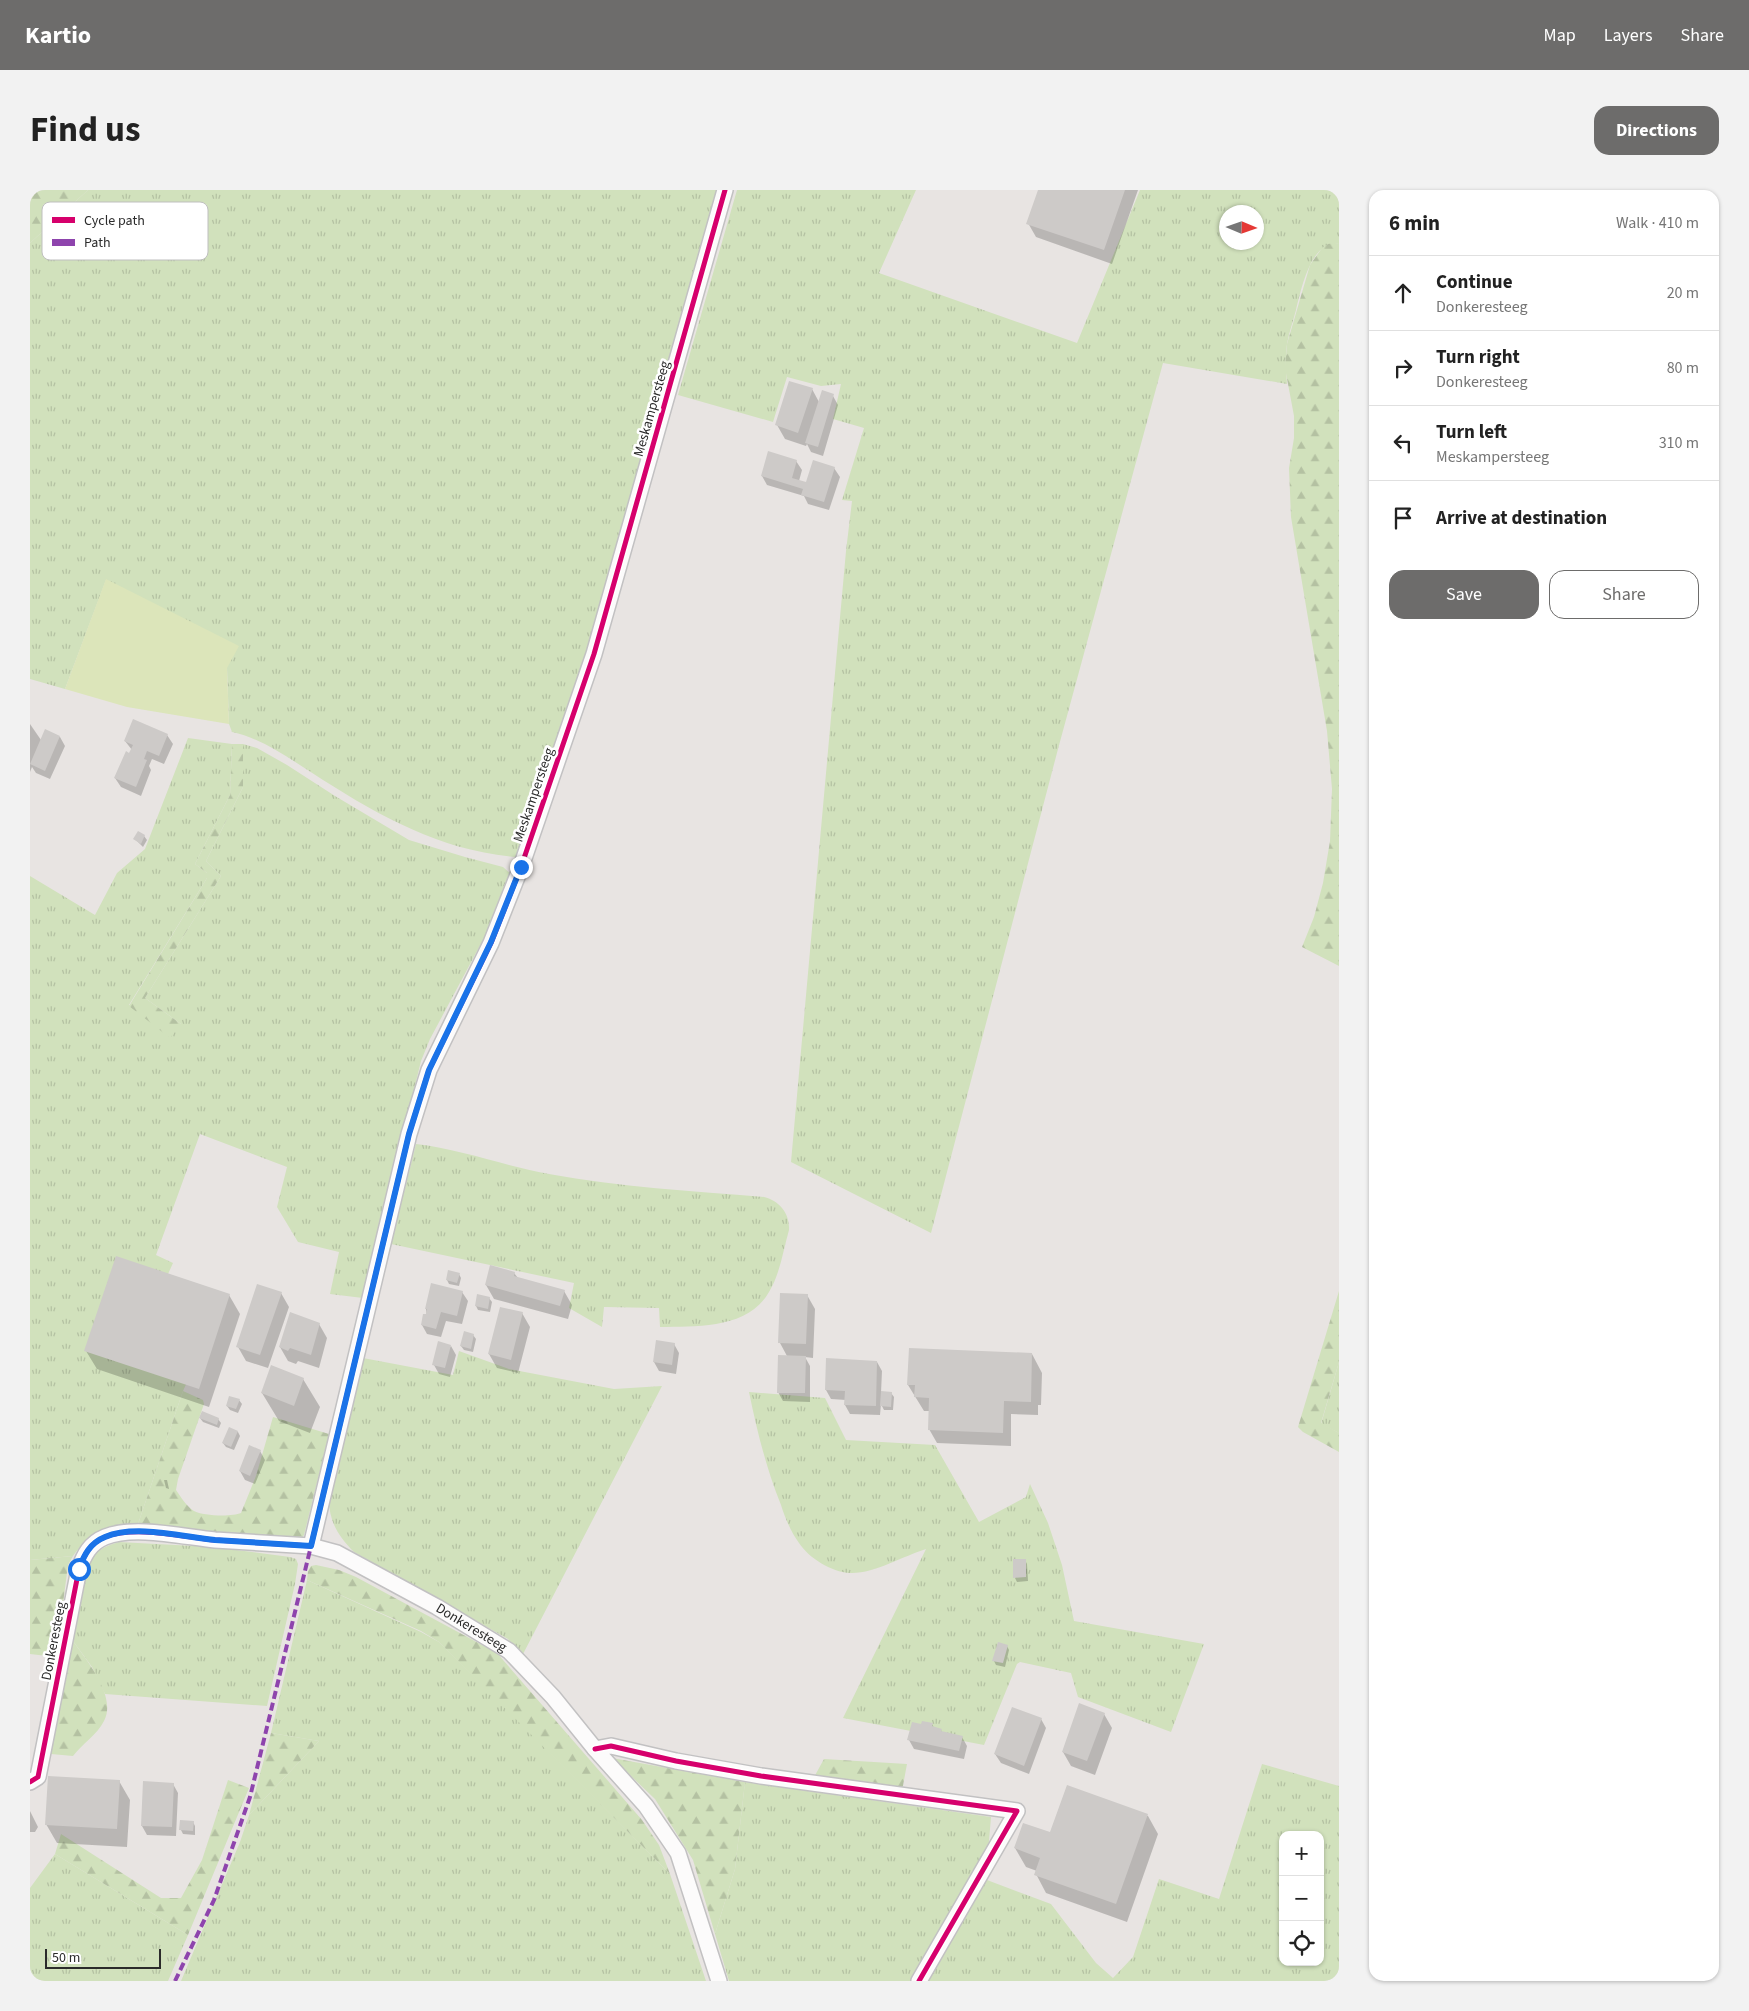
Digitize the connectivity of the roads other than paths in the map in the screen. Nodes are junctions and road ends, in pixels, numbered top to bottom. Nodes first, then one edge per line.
1 (725, 190) edge
2 (311, 1546) junction
3 (595, 1749) junction
4 (30, 1782) edge
5 (719, 1981) edge
6 (920, 1981) edge

1 - 2 street, Meskampersteeg
2 - 3 street, Donkeresteeg
2 - 4 street, Donkeresteeg
3 - 5 street, Donkeresteeg
3 - 6 street

